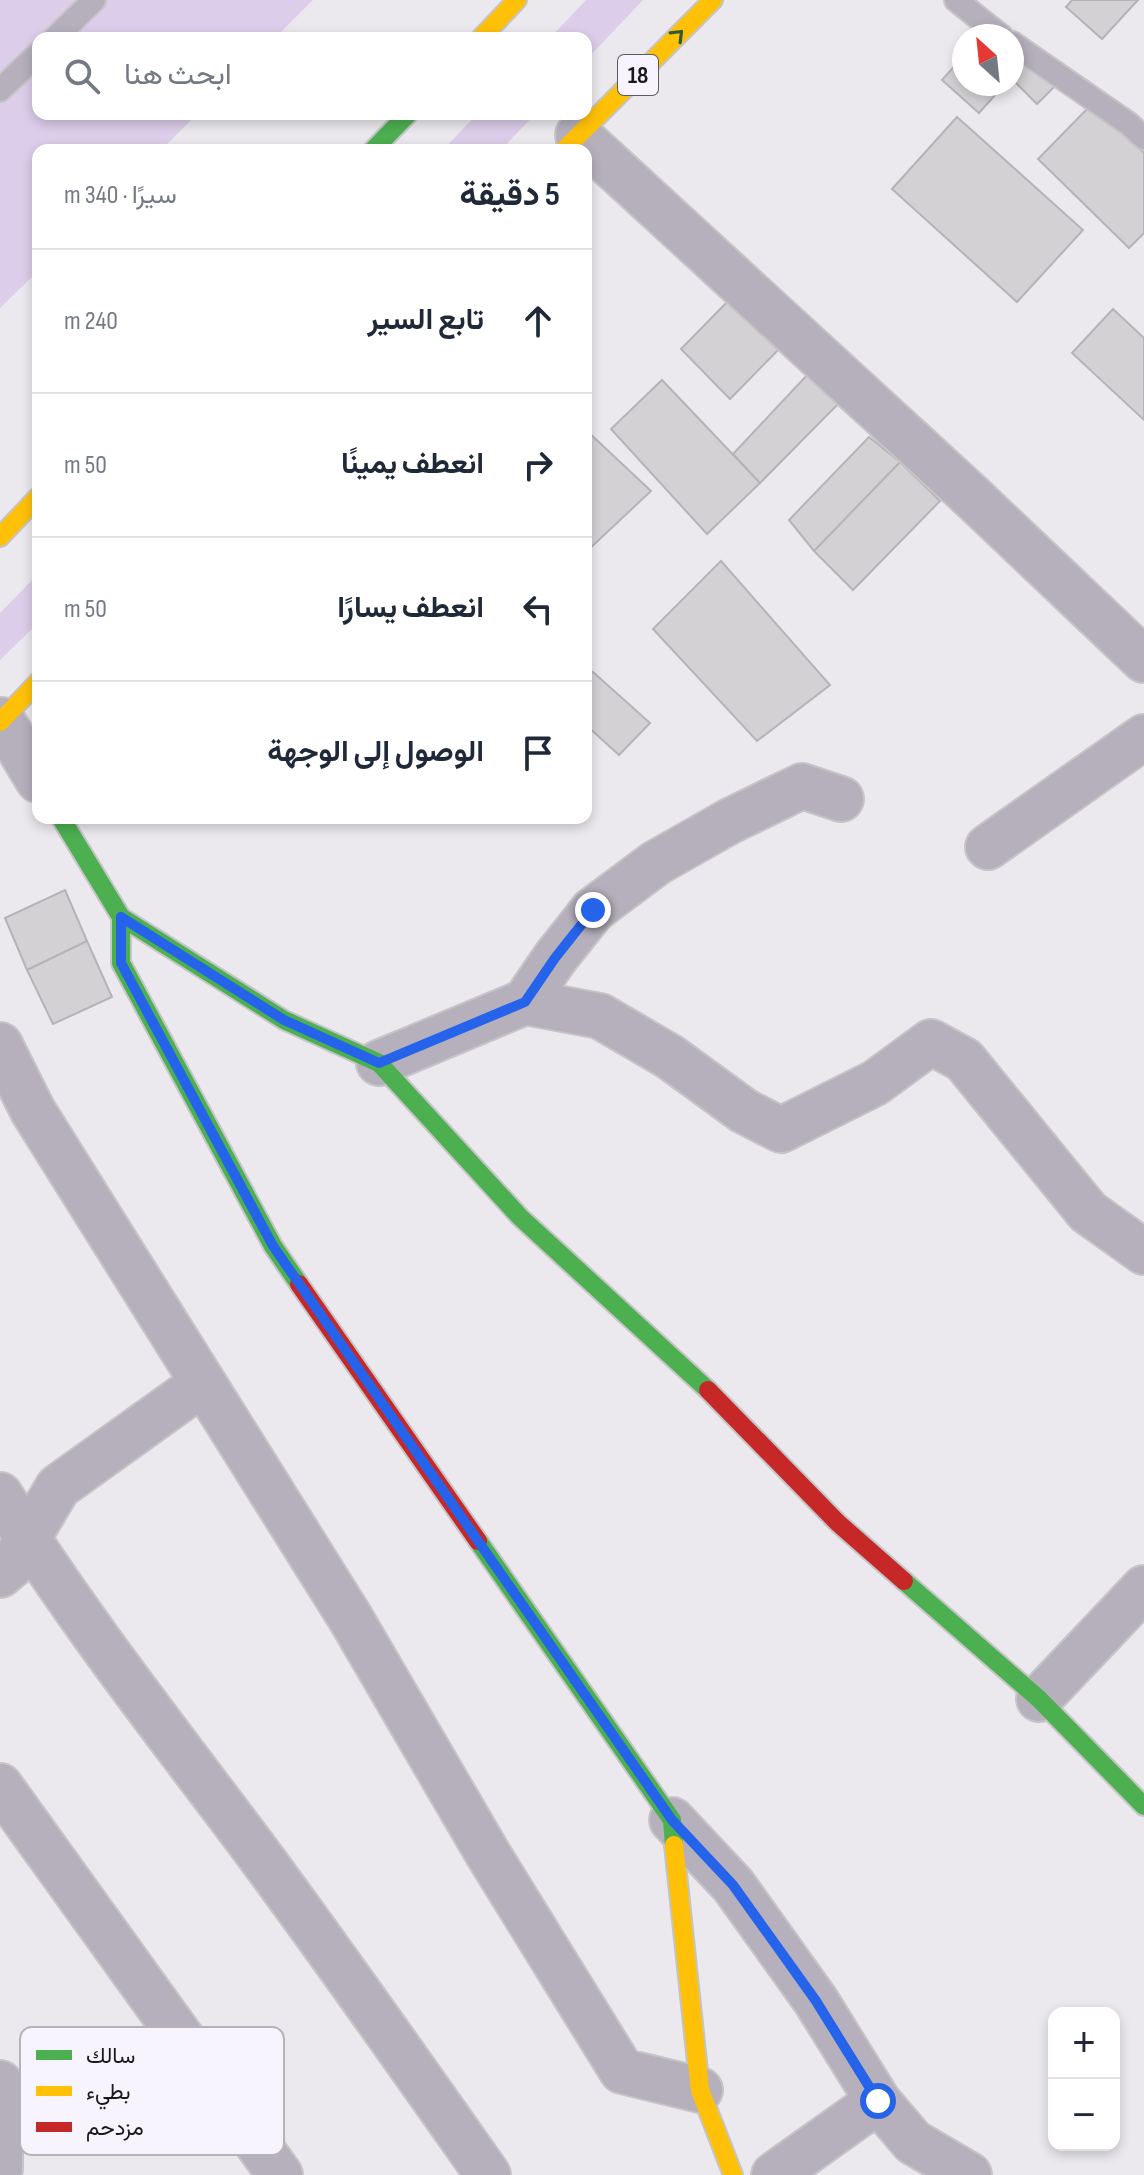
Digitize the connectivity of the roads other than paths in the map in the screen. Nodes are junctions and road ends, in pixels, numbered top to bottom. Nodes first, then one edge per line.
1 (94, 0) edge
2 (517, 0) edge
3 (713, 0) edge
4 (956, 0) edge
5 (986, 24) edge
6 (61, 32) edge
7 (487, 32) edge
8 (1024, 51) edge
9 (32, 60) edge
10 (0, 90) edge
11 (402, 120) edge
12 (1144, 138) edge
13 (571, 143) edge
14 (379, 144) edge
15 (592, 161) edge
16 (32, 503) edge
17 (0, 537) edge
18 (1144, 660) edge
19 (32, 688) edge
20 (1, 721) edge
21 (1144, 737) edge
22 (32, 770) edge
23 (841, 799) dead end
24 (65, 824) edge
25 (988, 847) dead end
26 (121, 917) junction
27 (525, 1002) junction
28 (0, 1045) edge
29 (379, 1063) junction
30 (1144, 1252) edge
31 (203, 1383) junction
32 (0, 1495) edge
33 (28, 1539) junction
34 (0, 1575) edge
35 (1144, 1588) edge
36 (1039, 1699) junction
37 (0, 1786) edge
38 (1144, 1806) edge
39 (672, 1820) junction
40 (173, 2027) edge
41 (0, 2083) edge
42 (700, 2090) junction
43 (878, 2101) junction
44 (266, 2155) edge
45 (0, 2168) edge
46 (280, 2175) edge
47 (488, 2175) edge
48 (733, 2175) edge
49 (774, 2175) edge
50 (969, 2175) edge

1 - 6 lane
2 - 7 main road
13 -> 3 main road, 18
4 - 5 lane
8 - 12 lane
9 - 10 lane
11 - 14 main road
15 - 18 street
16 - 17 main road
19 - 20 main road
20 - 22 street
21 - 25 street
23 - 27 street
24 - 26 main road
26 - 29 main road
26 - 39 main road
27 - 29 street
27 - 30 street
28 - 31 street
29 - 36 main road
31 - 33 street
31 - 42 street
32 - 33 street
33 - 34 street
33 - 47 street
35 - 36 street
36 - 38 main road
37 - 40 street
39 - 42 main road
39 - 43 street
41 - 45 street
42 - 48 main road
43 - 49 street
43 - 50 street
44 - 46 street

